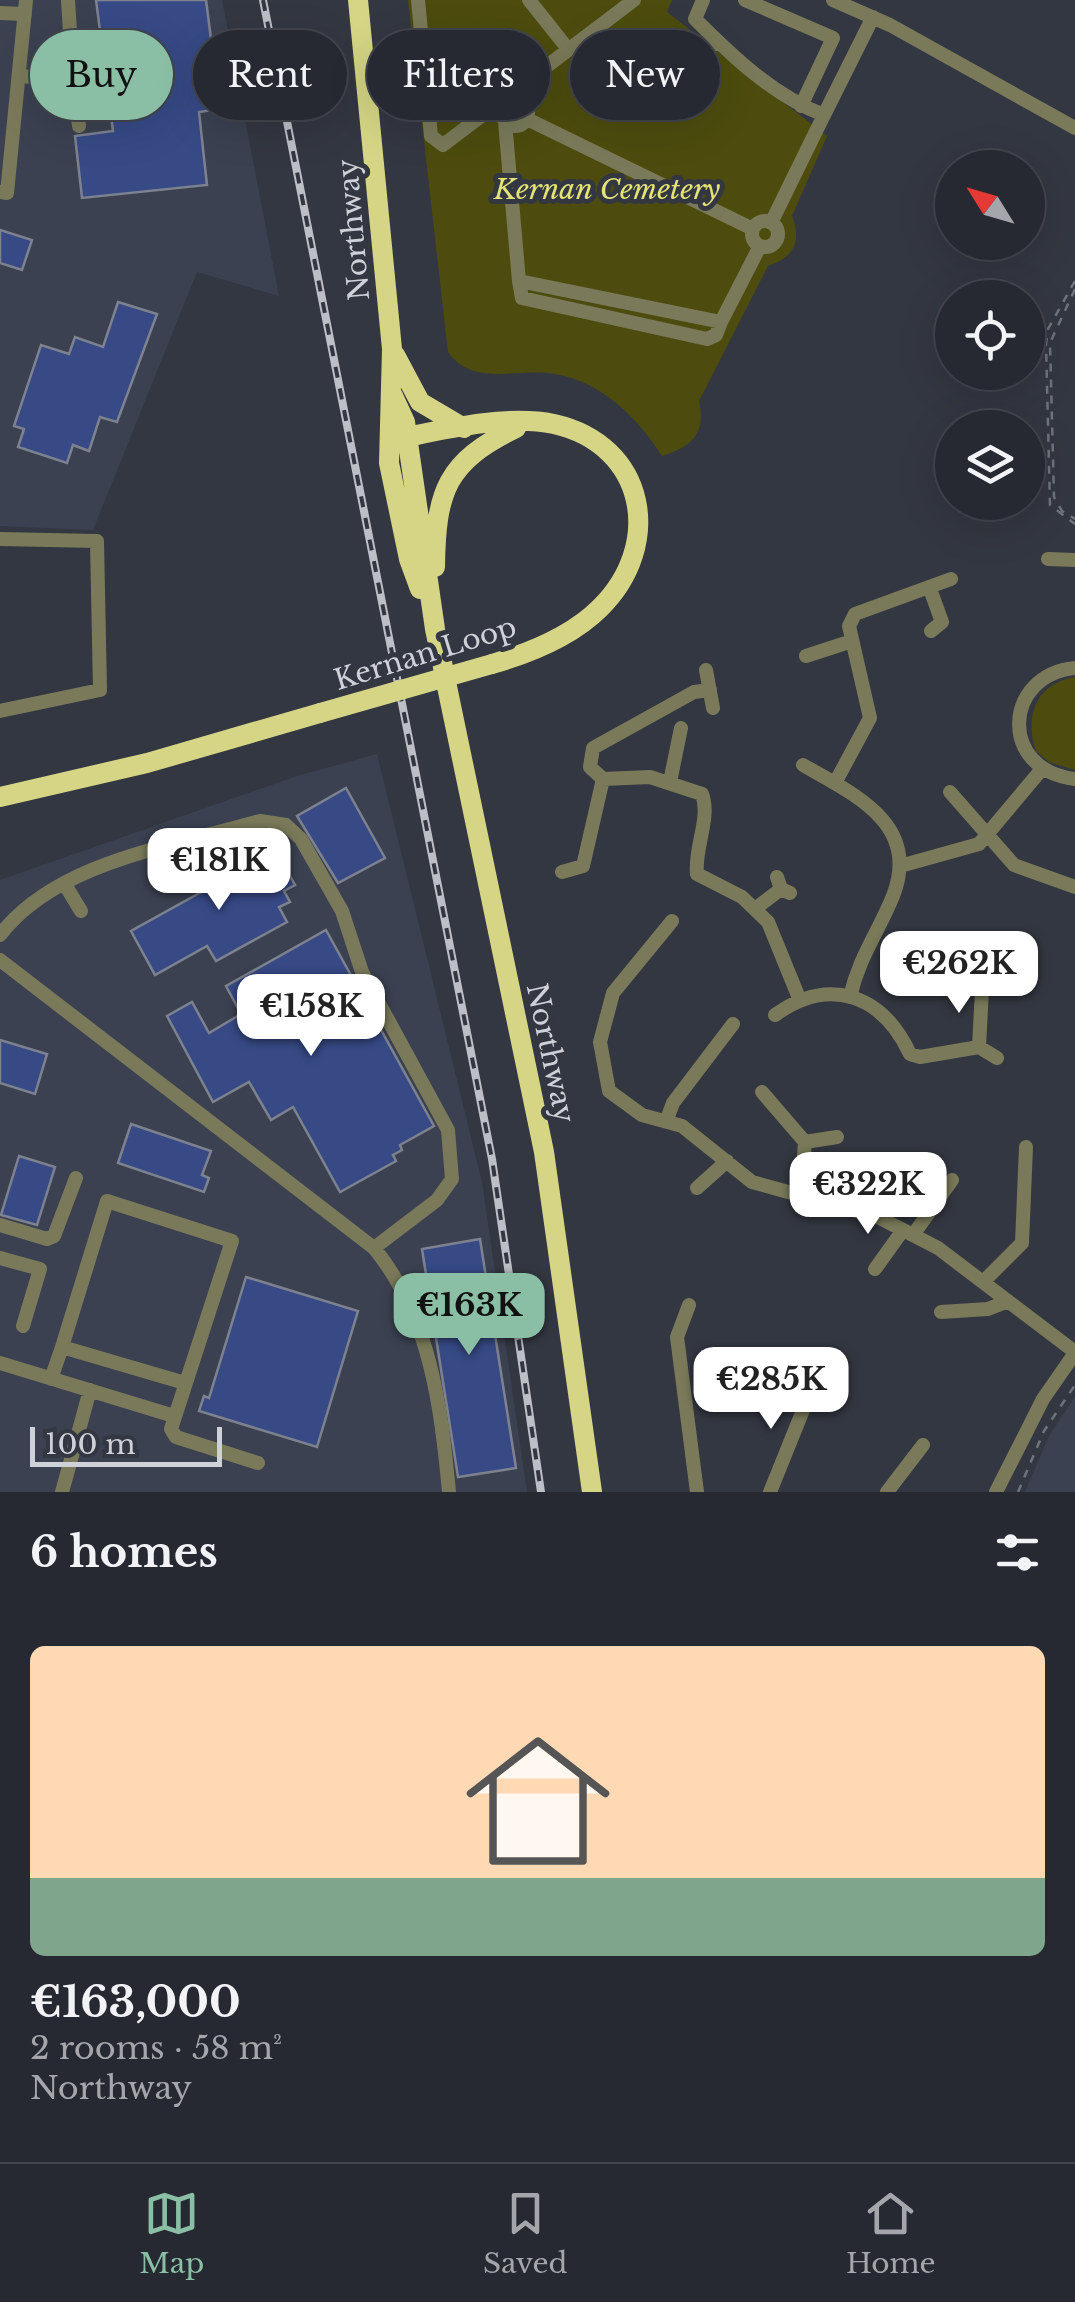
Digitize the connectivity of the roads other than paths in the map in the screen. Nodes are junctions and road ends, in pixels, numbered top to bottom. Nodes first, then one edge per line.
1 (68, 0) edge
2 (358, 0) edge
3 (418, 0) edge
4 (529, 0) edge
5 (634, 0) edge
6 (703, 0) edge
7 (745, 0) edge
8 (833, 0) edge
9 (26, 7) edge
10 (0, 13) edge
11 (873, 17) junction
12 (70, 30) edge
13 (421, 30) edge
14 (706, 30) edge
15 (720, 43) edge
16 (568, 49) junction
17 (550, 64) edge
18 (19, 76) junction
19 (30, 77) edge
20 (802, 106) junction
21 (824, 115) junction
22 (77, 120) edge
23 (429, 120) edge
24 (478, 120) edge
25 (525, 120) edge
26 (529, 120) edge
27 (506, 122) joint
28 (78, 126) dead end
29 (1075, 128) edge
30 (4, 192) edge
31 (771, 223) junction
32 (753, 229) junction
33 (760, 246) junction
34 (392, 348) junction
35 (527, 422) junction
36 (464, 428) junction
37 (397, 439) junction
38 (0, 539) edge
39 (1048, 559) dead end
40 (1075, 560) edge
41 (952, 578) dead end
42 (930, 589) junction
43 (435, 629) junction
44 (931, 631) dead end
45 (852, 641) junction
46 (806, 656) dead end
47 (1075, 668) edge
48 (706, 670) dead end
49 (710, 690) junction
50 (713, 708) dead end
51 (0, 711) edge
52 (680, 728) dead end
53 (803, 764) dead end
54 (1042, 768) junction
55 (603, 779) junction
56 (1075, 779) edge
57 (670, 782) junction
58 (835, 783) junction
59 (950, 792) dead end
60 (0, 797) edge
61 (988, 837) junction
62 (900, 866) junction
63 (562, 872) dead end
64 (64, 884) junction
65 (782, 886) dead end
66 (1075, 887) edge
67 (756, 908) junction
68 (82, 911) dead end
69 (672, 921) dead end
70 (0, 934) edge
71 (0, 960) edge
72 (983, 985) dead end
73 (850, 997) junction
74 (798, 998) junction
75 (775, 1015) dead end
76 (733, 1024) dead end
77 (978, 1047) junction
78 (997, 1058) dead end
79 (762, 1092) dead end
80 (668, 1119) junction
81 (837, 1137) dead end
82 (805, 1142) junction
83 (1026, 1147) dead end
84 (727, 1161) junction
85 (76, 1178) dead end
86 (952, 1180) dead end
87 (697, 1188) dead end
88 (801, 1196) junction
89 (0, 1225) edge
90 (908, 1232) junction
91 (374, 1248) junction
92 (0, 1258) edge
93 (874, 1269) dead end
94 (983, 1282) junction
95 (1008, 1301) junction
96 (689, 1306) dead end
97 (942, 1312) dead end
98 (23, 1326) dead end
99 (62, 1347) junction
100 (1075, 1352) edge
101 (0, 1364) edge
102 (51, 1379) junction
103 (185, 1383) junction
104 (812, 1388) dead end
105 (90, 1390) junction
106 (174, 1416) junction
107 (923, 1445) dead end
108 (258, 1463) dead end
109 (62, 1492) edge
110 (449, 1492) edge
111 (592, 1492) edge
112 (698, 1492) edge
113 (770, 1492) edge
114 (887, 1492) edge
115 (996, 1492) edge

1 - 12 street
2 - 34 highway, Northway
3 - 13 street
4 - 16 street
5 - 16 street
6 - 14 street
7 - 20 street
8 - 11 street
9 - 10 street
9 - 18 street
11 - 21 street
11 - 29 street
15 - 20 street
16 - 17 street
18 - 19 street
18 - 30 street
20 - 21 street
21 - 31 street
22 - 28 street
23 - 24 street
25 - 27 street
26 - 32 street
27 - 33 street
31 - 32 street
31 - 33 street
32 - 33 street
34 - 36 highway
34 - 37 highway, Northway
35 - 36 highway, Kernan Loop
35 - 43 highway
35 - 60 highway, Kernan Loop, bridge
36 - 37 highway, Kernan Loop
37 - 43 highway, Northway
37 - 43 highway, Northway
38 - 51 street
39 - 40 street
41 - 42 street
42 - 44 street
42 - 45 street
43 - 111 highway, Northway
45 - 46 street
45 - 58 street
47 - 54 street
48 - 49 street
49 - 50 street
49 - 55 street
52 - 57 street
53 - 58 street
54 - 56 street
54 - 61 street
55 - 57 street
55 - 63 street
57 - 67 street
58 - 62 street
59 - 61 street
61 - 62 street
61 - 66 street
62 - 73 street
64 - 68 street
64 - 70 street
64 - 91 street
65 - 67 street
67 - 74 street
69 - 80 street
71 - 91 street
72 - 77 street
73 - 74 street
73 - 77 street
74 - 75 street
76 - 80 street
77 - 78 street
79 - 82 street
80 - 84 street
81 - 82 street
82 - 88 street
83 - 94 street
84 - 87 street
84 - 88 street
85 - 89 street
86 - 90 street
88 - 90 street
90 - 93 street
90 - 94 street
91 - 110 street
92 - 98 street
94 - 95 street
95 - 97 street
95 - 100 street
96 - 112 street
99 - 102 street
99 - 103 street
99 - 103 street
100 - 115 street
101 - 102 street
102 - 105 street
103 - 106 street
104 - 113 street
105 - 106 street
105 - 109 street
106 - 108 street
107 - 114 street

